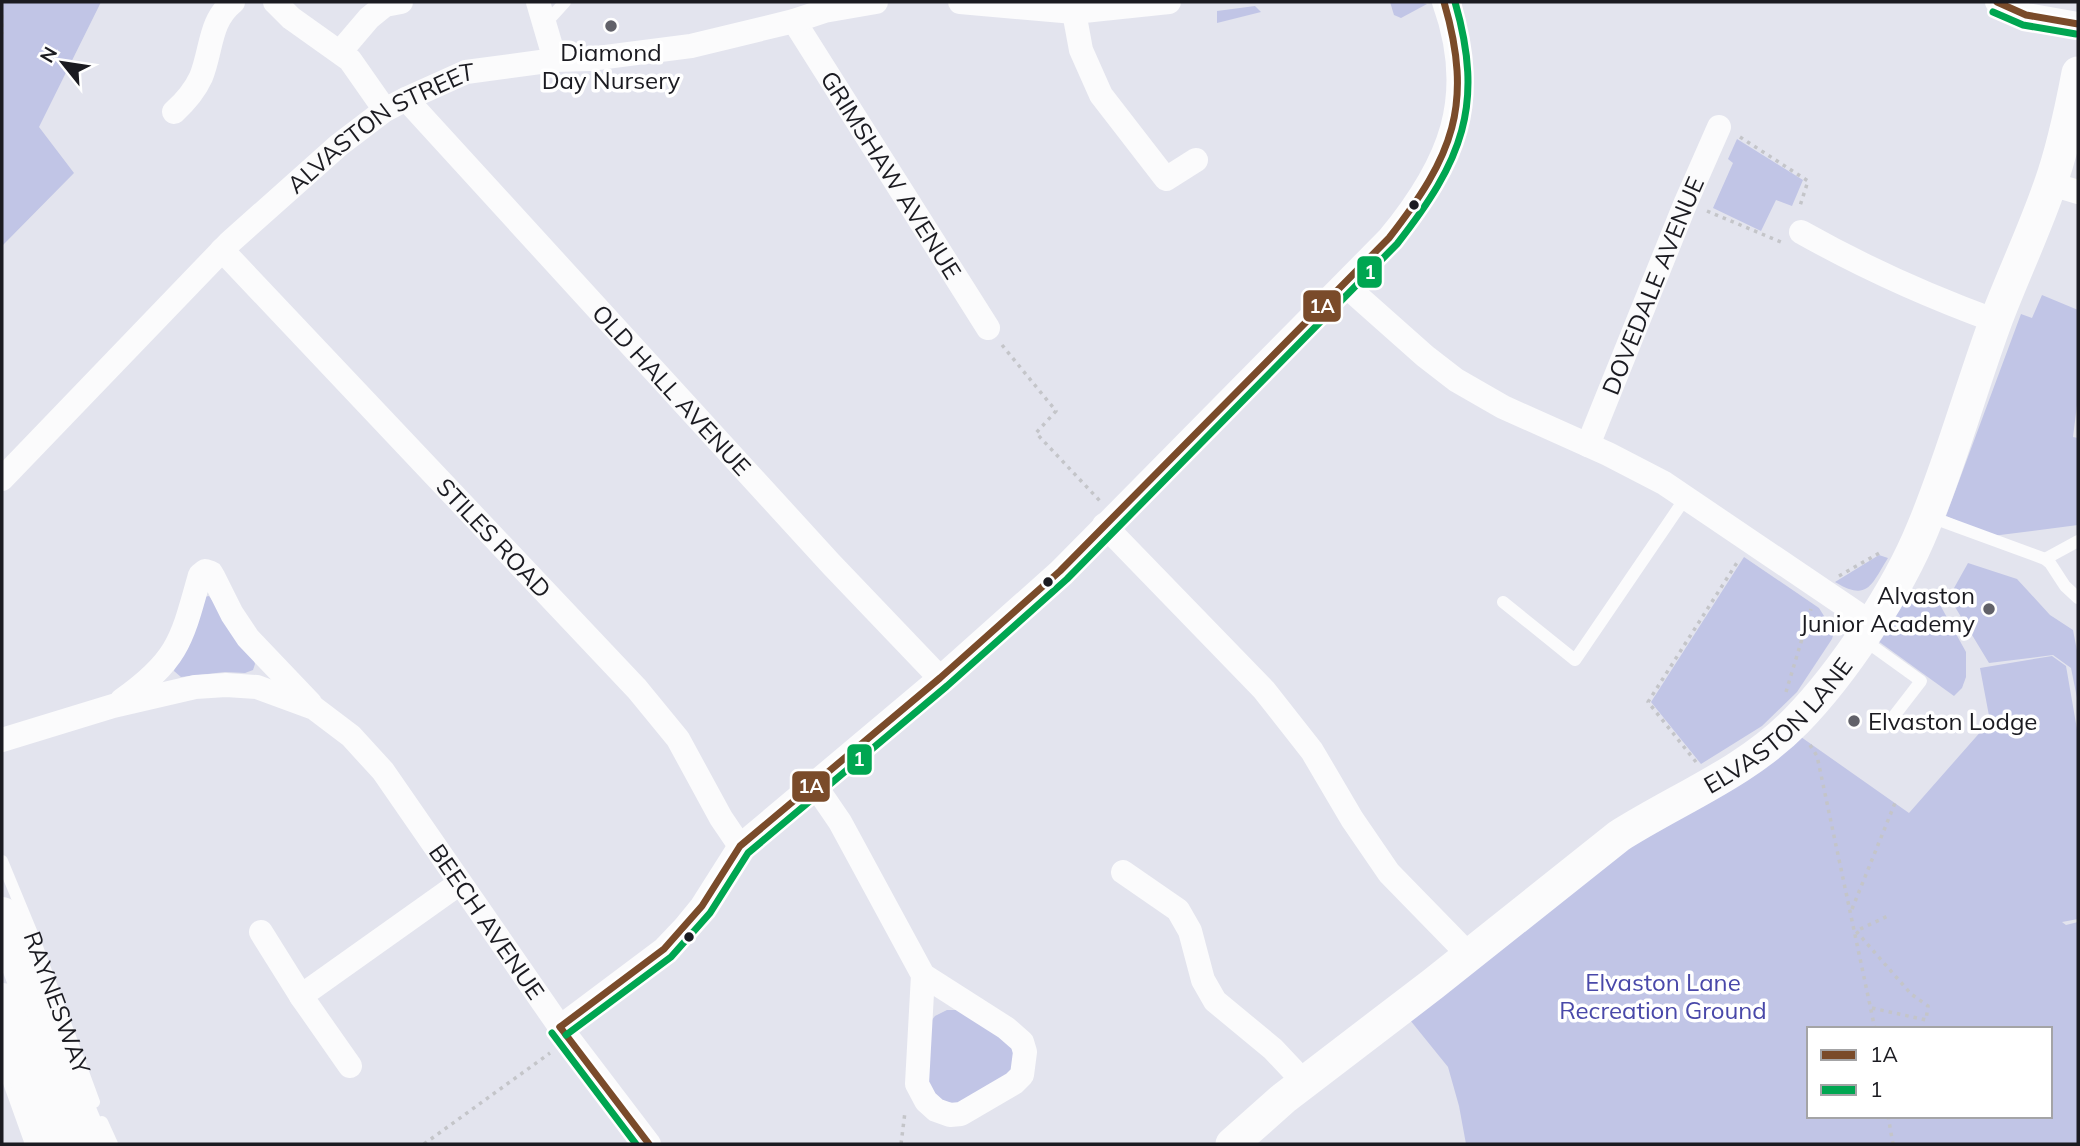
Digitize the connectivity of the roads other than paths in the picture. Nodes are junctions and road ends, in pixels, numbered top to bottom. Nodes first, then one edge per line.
1 (233, 2) edge
2 (275, 2) edge
3 (401, 2) edge
4 (565, 2) edge
5 (876, 2) edge
6 (960, 2) edge
7 (1169, 2) edge
8 (1444, 2) edge
9 (1997, 2) edge
10 (1074, 12) junction
11 (541, 13) edge
12 (794, 21) junction
13 (2078, 24) edge
14 (340, 52) junction
15 (555, 60) junction
16 (2078, 73) edge
17 (396, 104) junction
18 (174, 112) dead end
19 (1719, 127) road end
20 (1196, 160) dead end
21 (2065, 188) edge
22 (1801, 232) road end
23 (222, 250) junction
24 (1345, 285) junction
25 (1996, 321) junction
26 (988, 328) road end
27 (1588, 445) junction
28 (2, 479) edge
29 (1686, 497) junction
30 (1927, 516) junction
31 (1109, 520) junction
32 (2078, 541) edge
33 (2045, 559) junction
34 (2078, 598) edge
35 (1503, 602) dead end
36 (1866, 631) junction
37 (940, 678) junction
38 (113, 706) junction
39 (314, 708) junction
40 (1894, 716) dead end
41 (2, 740) edge
42 (814, 784) junction
43 (740, 846) junction
44 (2, 861) edge
45 (1124, 872) dead end
46 (460, 883) junction
47 (2, 916) edge
48 (261, 932) dead end
49 (1469, 955) junction
50 (923, 975) junction
51 (301, 996) junction
52 (2, 1002) edge
53 (565, 1033) junction
54 (2, 1063) edge
55 (350, 1066) dead end
56 (1305, 1083) junction
57 (31, 1144) edge
58 (56, 1144) edge
59 (91, 1144) edge
60 (112, 1144) edge
61 (649, 1144) edge
62 (1232, 1144) edge

1 - 18 street
2 - 14 street, OLD HALL AVENUE
3 - 14 street
4 - 11 lane
5 - 12 street, ALVASTON STREET
6 - 10 street
7 - 10 street
8 - 24 street
9 - 13 street
10 - 20 street
11 - 15 street
12 - 15 street, ALVASTON STREET
12 - 26 street, GRIMSHAW AVENUE
14 - 17 street, OLD HALL AVENUE
15 - 17 street, ALVASTON STREET
16 - 21 street, ELVASTON LANE
17 - 23 street, ALVASTON STREET
17 - 37 street, OLD HALL AVENUE
19 - 27 street, DOVEDALE AVENUE
21 - 25 street, ELVASTON LANE
22 - 25 street
23 - 28 street, ALVASTON STREET
23 - 43 street, STILES ROAD
24 - 27 street
24 - 31 street
25 - 30 street, ELVASTON LANE
27 - 29 street
29 - 35 lane
29 - 36 street
30 - 33 lane
30 - 36 street, ELVASTON LANE
31 - 37 street
31 - 49 street
32 - 33 lane
33 - 34 lane
36 - 40 lane
36 - 49 street, ELVASTON LANE
37 - 42 street
38 - 39 street, BEECH AVENUE
38 - 39 street, BEECH AVENUE
38 - 41 street, BEECH AVENUE
39 - 46 street, BEECH AVENUE
42 - 43 street
42 - 50 street
43 - 53 street
44 - 60 lane, RAYNESWAY
45 - 56 street
46 - 51 street
46 - 53 street, BEECH AVENUE
47 - 59 highway, RAYNESWAY
48 - 51 street
49 - 56 street, ELVASTON LANE
50 - 50 street
51 - 55 street
52 - 58 highway
53 - 61 street, BEECH AVENUE
54 - 57 lane
56 - 62 street, ELVASTON LANE

